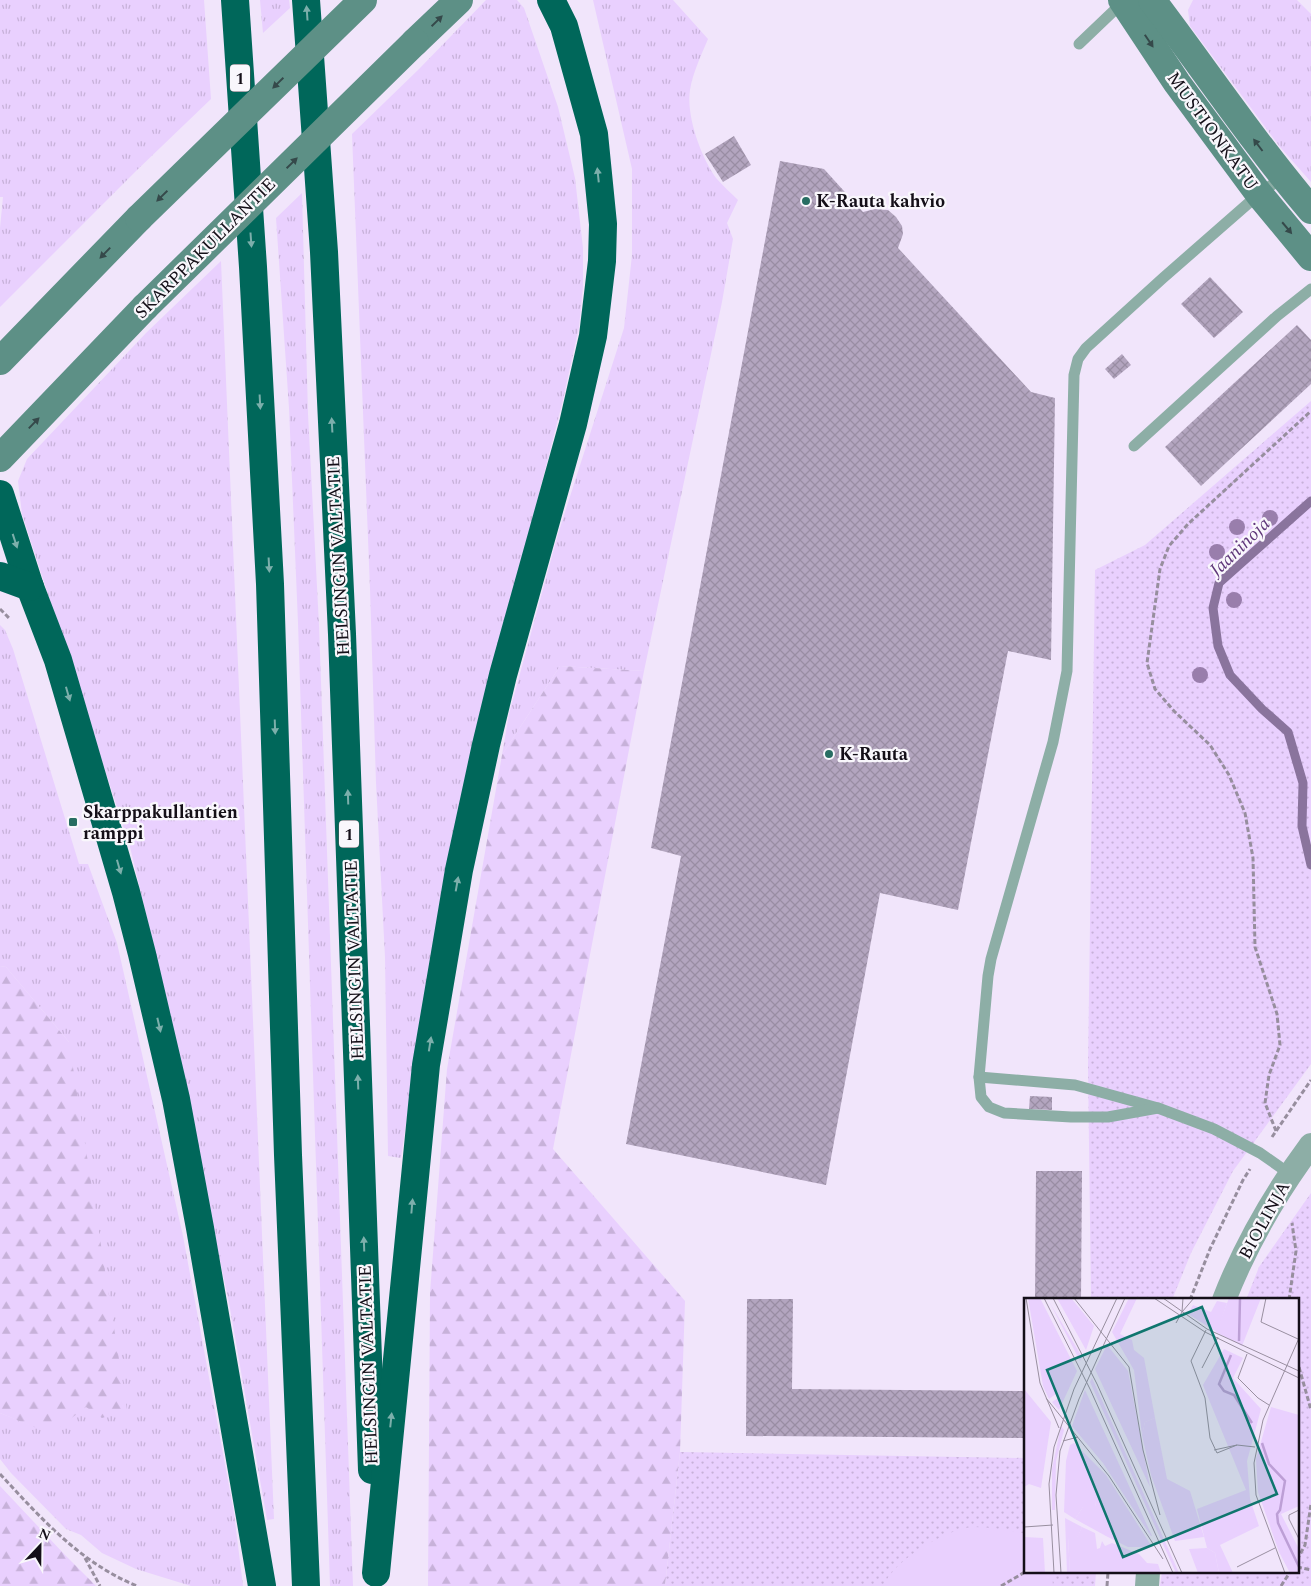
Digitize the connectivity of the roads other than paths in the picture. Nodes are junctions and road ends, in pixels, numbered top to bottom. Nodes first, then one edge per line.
1 (235, 0) edge
2 (306, 0) edge
3 (363, 0) edge
4 (459, 0) edge
5 (551, 0) edge
6 (1152, 0) edge
7 (1123, 1) edge
8 (564, 13) edge
9 (1079, 44) dead end
10 (1283, 177) junction
11 (1259, 194) junction
12 (1311, 210) edge
13 (1311, 257) edge
14 (1311, 289) edge
15 (0, 361) edge
16 (1134, 446) dead end
17 (0, 458) edge
18 (0, 494) edge
19 (0, 576) edge
20 (30, 587) junction
21 (979, 1077) junction
22 (1158, 1108) junction
23 (1311, 1145) edge
24 (1290, 1174) junction
25 (1225, 1298) edge
26 (376, 1579) edge
27 (262, 1586) edge
28 (306, 1586) edge

1 -> 28 highway, 1
26 -> 2 highway, HELSINGIN VALTATIE / 1
3 -> 15 main road, bridge
17 -> 4 main road, SKARPPAKULLANTIE, bridge
5 - 8 highway
10 -> 6 main road, MUSTIONKATU
7 - 9 lane
7 -> 11 main road, MUSTIONKATU
26 -> 8 highway
10 - 11 lane
10 - 12 main road, MUSTIONKATU
11 -> 13 main road, MUSTIONKATU
11 - 21 lane
14 - 16 lane
18 -> 20 highway
19 - 20 highway
20 -> 27 highway
21 - 22 lane
21 - 22 lane
22 - 24 lane
23 - 24 street, BIOLINJA
24 - 25 street, BIOLINJA

